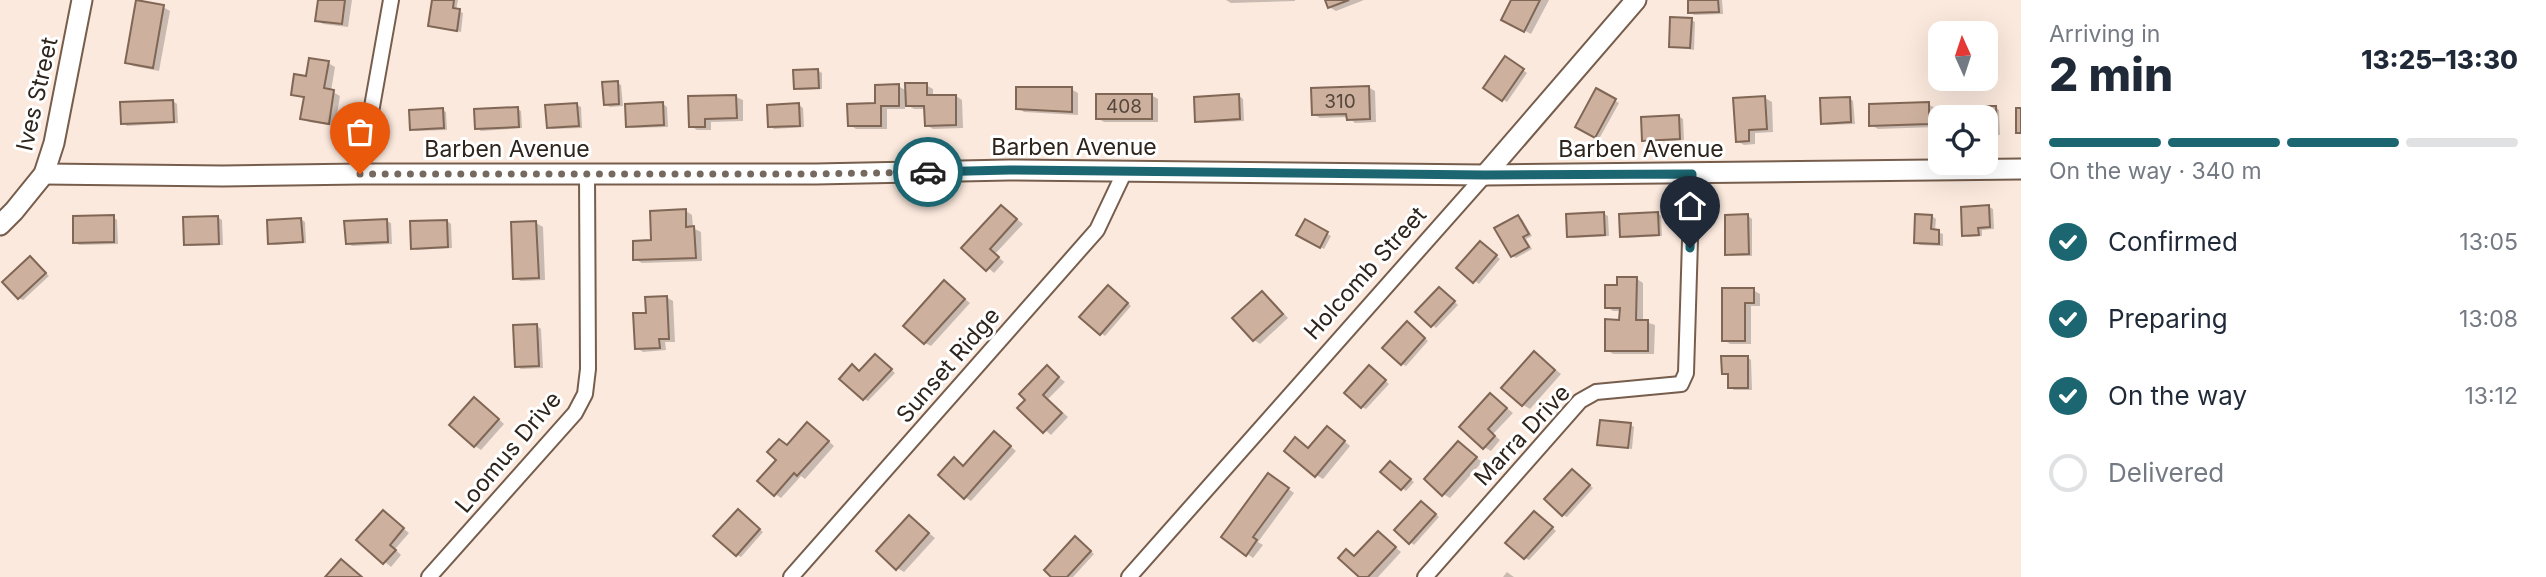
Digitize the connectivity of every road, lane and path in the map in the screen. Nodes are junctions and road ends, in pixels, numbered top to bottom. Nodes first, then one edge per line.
1 (82, 0) edge
2 (391, 0) edge
3 (1636, 0) edge
4 (2021, 169) edge
5 (1124, 173) junction
6 (44, 174) junction
7 (360, 174) junction
8 (587, 174) junction
9 (1692, 174) junction
10 (1485, 175) junction
11 (0, 225) edge
12 (429, 577) edge
13 (791, 577) edge
14 (1129, 577) edge
15 (1425, 577) edge

1 - 6 street, Ives Street
2 - 7 street
3 - 10 street, Holcomb Street
4 - 9 street, Barben Avenue
5 - 8 street, Barben Avenue
5 - 10 street, Barben Avenue
5 - 13 street, Sunset Ridge
6 - 7 street, Barben Avenue
6 - 11 street, Ives Street
7 - 8 street, Barben Avenue
8 - 12 street, Loomus Drive
9 - 10 street, Barben Avenue
9 - 15 street, Marra Drive
10 - 14 street, Holcomb Street

